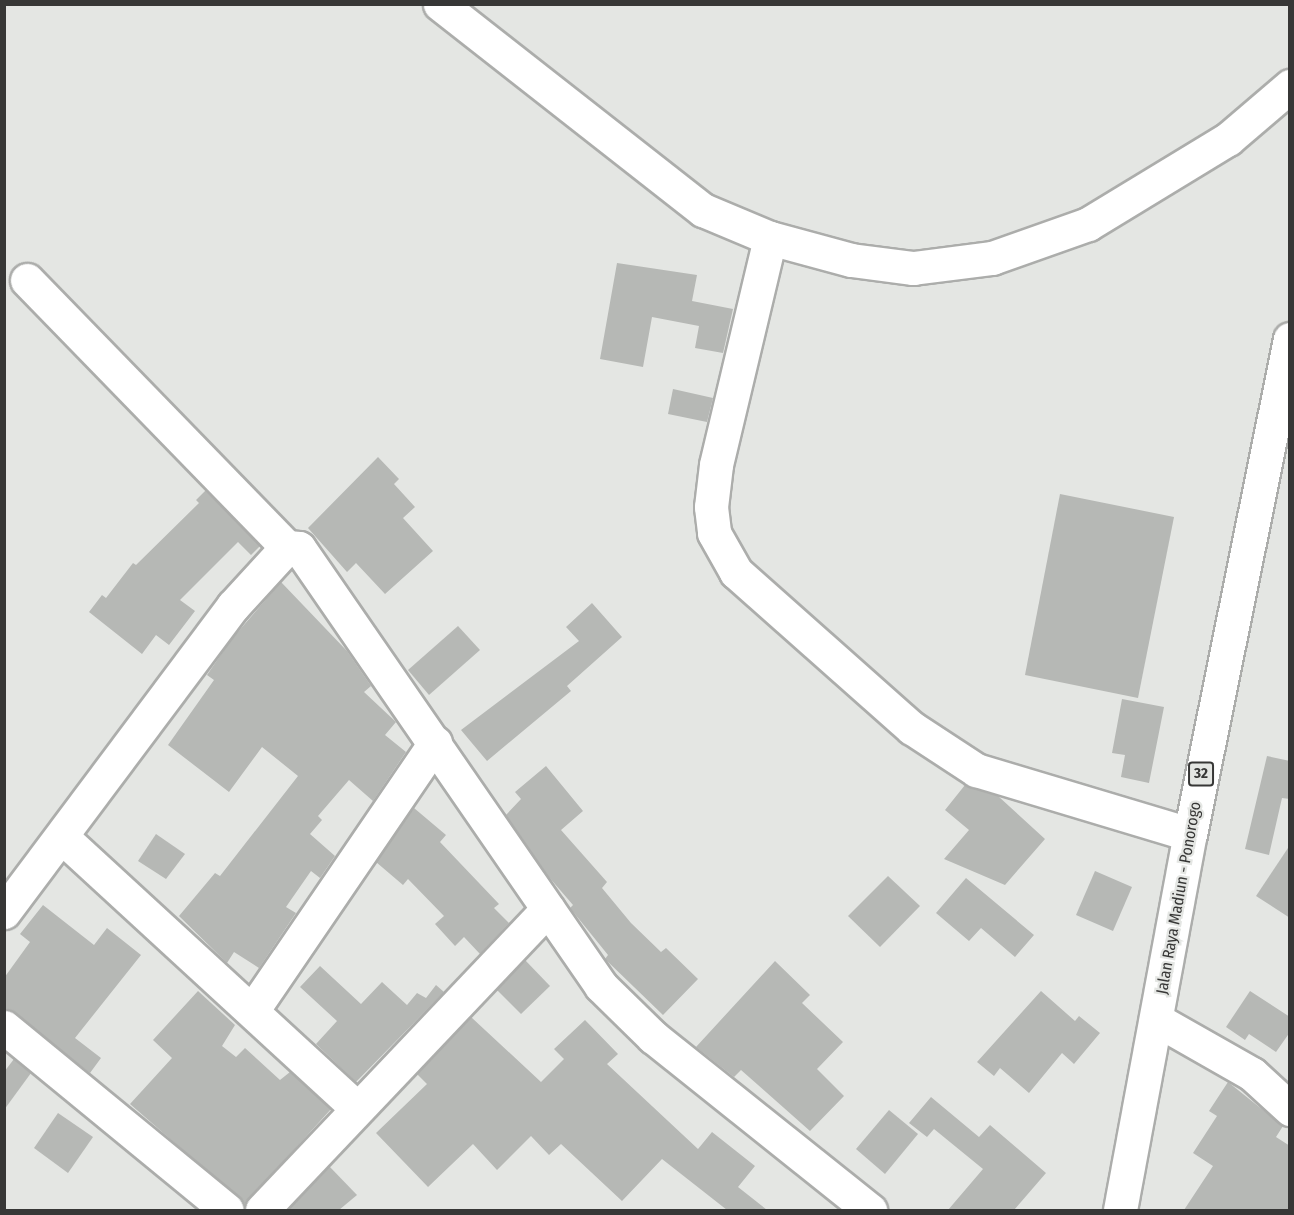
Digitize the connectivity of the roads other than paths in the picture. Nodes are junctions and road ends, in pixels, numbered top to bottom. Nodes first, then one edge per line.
1 (440, 4) edge
2 (1290, 86) edge
3 (770, 238) junction
4 (27, 280) dead end
5 (1290, 339) edge
6 (287, 547) junction
7 (435, 743) junction
8 (1190, 834) junction
9 (62, 837) junction
10 (548, 909) junction
11 (4, 912) edge
12 (252, 1011) junction
13 (1157, 1020) junction
14 (4, 1027) edge
15 (357, 1108) junction
16 (1290, 1109) edge
17 (854, 1206) edge
18 (227, 1210) edge
19 (262, 1210) edge
20 (1120, 1210) edge

1 - 3 main road
2 - 3 main road
3 - 8 main road
4 - 6 main road
5 - 8 main road, Jalan Raya Madiun - Ponorogo / 32
6 - 7 main road
6 - 9 main road
7 - 10 main road
7 - 12 main road
8 - 13 main road, Jalan Raya Madiun - Ponorogo / 32
9 - 11 main road
9 - 12 main road
10 - 15 main road
10 - 17 main road
12 - 15 main road
13 - 16 main road
13 - 20 main road, Jalan Raya Madiun - Ponorogo / 32
14 - 18 main road
15 - 19 main road

